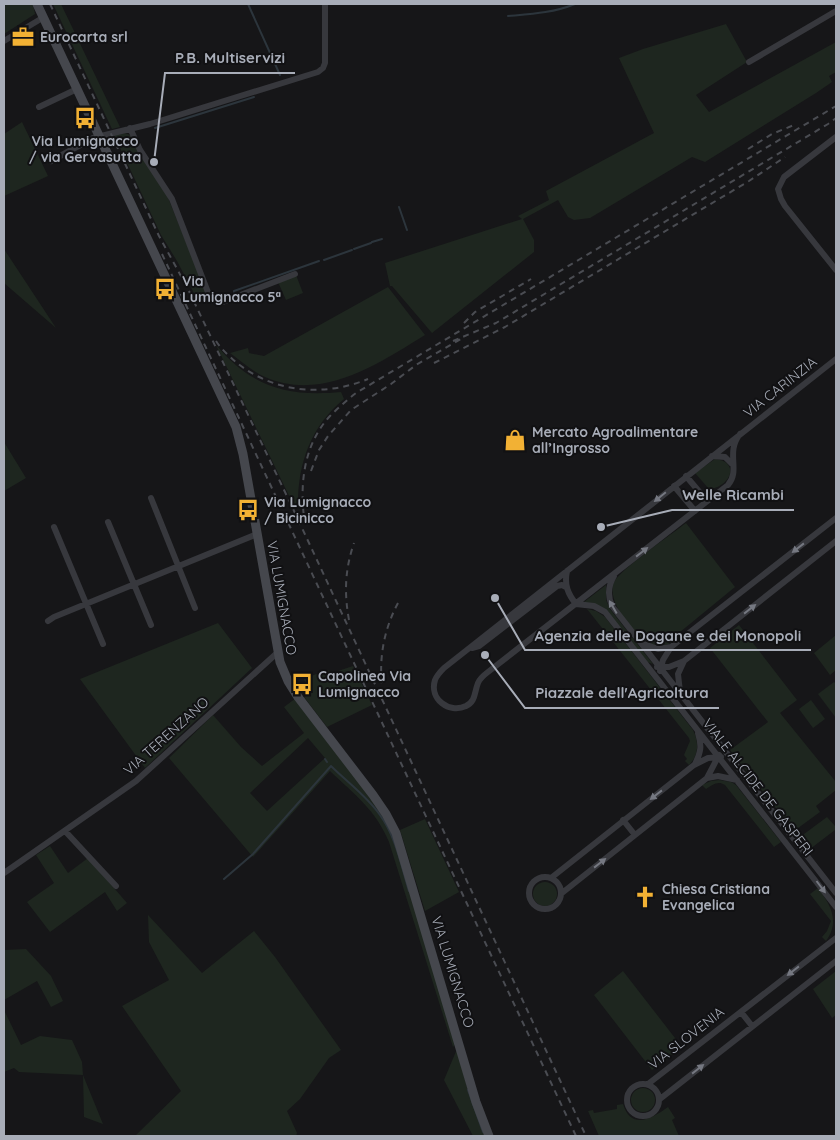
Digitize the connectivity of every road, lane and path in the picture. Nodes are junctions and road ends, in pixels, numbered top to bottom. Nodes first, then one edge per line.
1 (37, 4) edge
2 (325, 4) edge
3 (836, 11) edge
4 (44, 17) junction
5 (4, 41) edge
6 (748, 62) dead end
7 (77, 89) junction
8 (39, 107) dead end
9 (130, 128) junction
10 (100, 136) junction
11 (836, 136) edge
12 (50, 161) dead end
13 (836, 270) edge
14 (295, 274) dead end
15 (836, 359) edge
16 (740, 434) junction
17 (712, 456) junction
18 (734, 470) junction
19 (686, 476) junction
20 (674, 486) junction
21 (151, 498) dead end
22 (707, 501) junction
23 (695, 511) junction
24 (836, 518) edge
25 (108, 522) dead end
26 (54, 526) dead end
27 (257, 534) junction
28 (836, 541) edge
29 (178, 565) junction
30 (622, 568) junction
31 (567, 572) junction
32 (134, 584) junction
33 (566, 587) junction
34 (86, 604) junction
35 (576, 604) junction
36 (195, 608) dead end
37 (48, 621) dead end
38 (151, 625) dead end
39 (639, 642) junction
40 (103, 644) dead end
41 (672, 647) junction
42 (468, 649) junction
43 (277, 653) junction
44 (684, 661) junction
45 (646, 665) junction
46 (660, 668) junction
47 (660, 682) junction
48 (680, 693) junction
49 (697, 729) junction
50 (720, 744) junction
51 (718, 756) junction
52 (733, 760) junction
53 (694, 765) junction
54 (707, 778) junction
55 (737, 780) junction
56 (623, 820) junction
57 (65, 831) junction
58 (635, 835) junction
59 (4, 873) edge
60 (551, 878) junction
61 (116, 886) dead end
62 (562, 893) junction
63 (836, 893) edge
64 (836, 907) edge
65 (836, 933) edge
66 (834, 939) edge
67 (836, 961) edge
68 (741, 1012) junction
69 (752, 1026) junction
70 (648, 1084) junction
71 (660, 1099) junction
72 (489, 1136) edge

1 - 4 main road, VIA LUMIGNACCO
2 - 9 street
3 - 6 street
4 - 5 street
4 - 7 main road, VIA LUMIGNACCO
7 - 8 street
7 - 10 main road, VIA LUMIGNACCO
9 - 10 street
9 - 14 street
10 - 12 street
10 - 27 main road, VIA LUMIGNACCO
11 - 13 street
15 - 16 street, VIA CARINZIA
16 - 17 street, VIA CARINZIA
16 - 18 street
17 - 18 street
17 - 19 street, VIA CARINZIA
18 - 22 street
19 - 20 street, VIA CARINZIA
19 - 22 street
20 - 23 street
20 -> 31 street, VIA CARINZIA
21 - 29 street
22 - 23 street
30 -> 23 street
24 -> 41 street
25 - 32 street
26 - 34 street
27 - 29 street
27 - 43 main road, VIA LUMIGNACCO
44 -> 28 street
29 - 32 street
29 - 36 street
30 - 35 street
39 -> 30 street, VIALE ALCIDE DE GASPERI
31 - 33 street
31 - 42 street, VIA CARINZIA
32 - 34 street
32 - 38 street
33 - 35 street
33 - 42 street
34 - 37 street
34 - 40 street
35 - 42 street
35 - 45 street, VIALE ALCIDE DE GASPERI
39 - 41 street
39 - 46 street, VIALE ALCIDE DE GASPERI
41 - 46 street
43 - 57 street, VIA TERENZANO
43 - 72 main road, VIA LUMIGNACCO
44 - 46 street
44 - 48 street
45 - 46 street
45 - 47 street, VIALE ALCIDE DE GASPERI
46 - 47 street
46 - 48 street, VIALE ALCIDE DE GASPERI
47 - 49 street, VIALE ALCIDE DE GASPERI
48 - 50 street, VIALE ALCIDE DE GASPERI
49 - 51 street, VIALE ALCIDE DE GASPERI
49 - 53 street
50 - 51 street
50 - 52 street, VIALE ALCIDE DE GASPERI
51 - 52 street
51 - 53 street
51 - 54 street
51 - 55 street, VIALE ALCIDE DE GASPERI
52 - 63 street, VIALE ALCIDE DE GASPERI
53 -> 56 street
54 - 55 street
54 - 58 street
55 -> 64 street, VIALE ALCIDE DE GASPERI
56 - 58 street
56 - 60 street
57 - 59 street, VIA TERENZANO
57 - 61 street
62 -> 58 street
60 - 62 street
60 - 62 street
65 - 66 street, VIA SLOVENIA
66 -> 68 street, VIA SLOVENIA
67 - 69 street, VIA SLOVENIA
68 - 69 street, VIA SLOVENIA
68 - 70 street, VIA SLOVENIA
71 -> 69 street, VIA SLOVENIA
70 - 71 street, VIA SLOVENIA
70 - 71 street, VIA SLOVENIA

